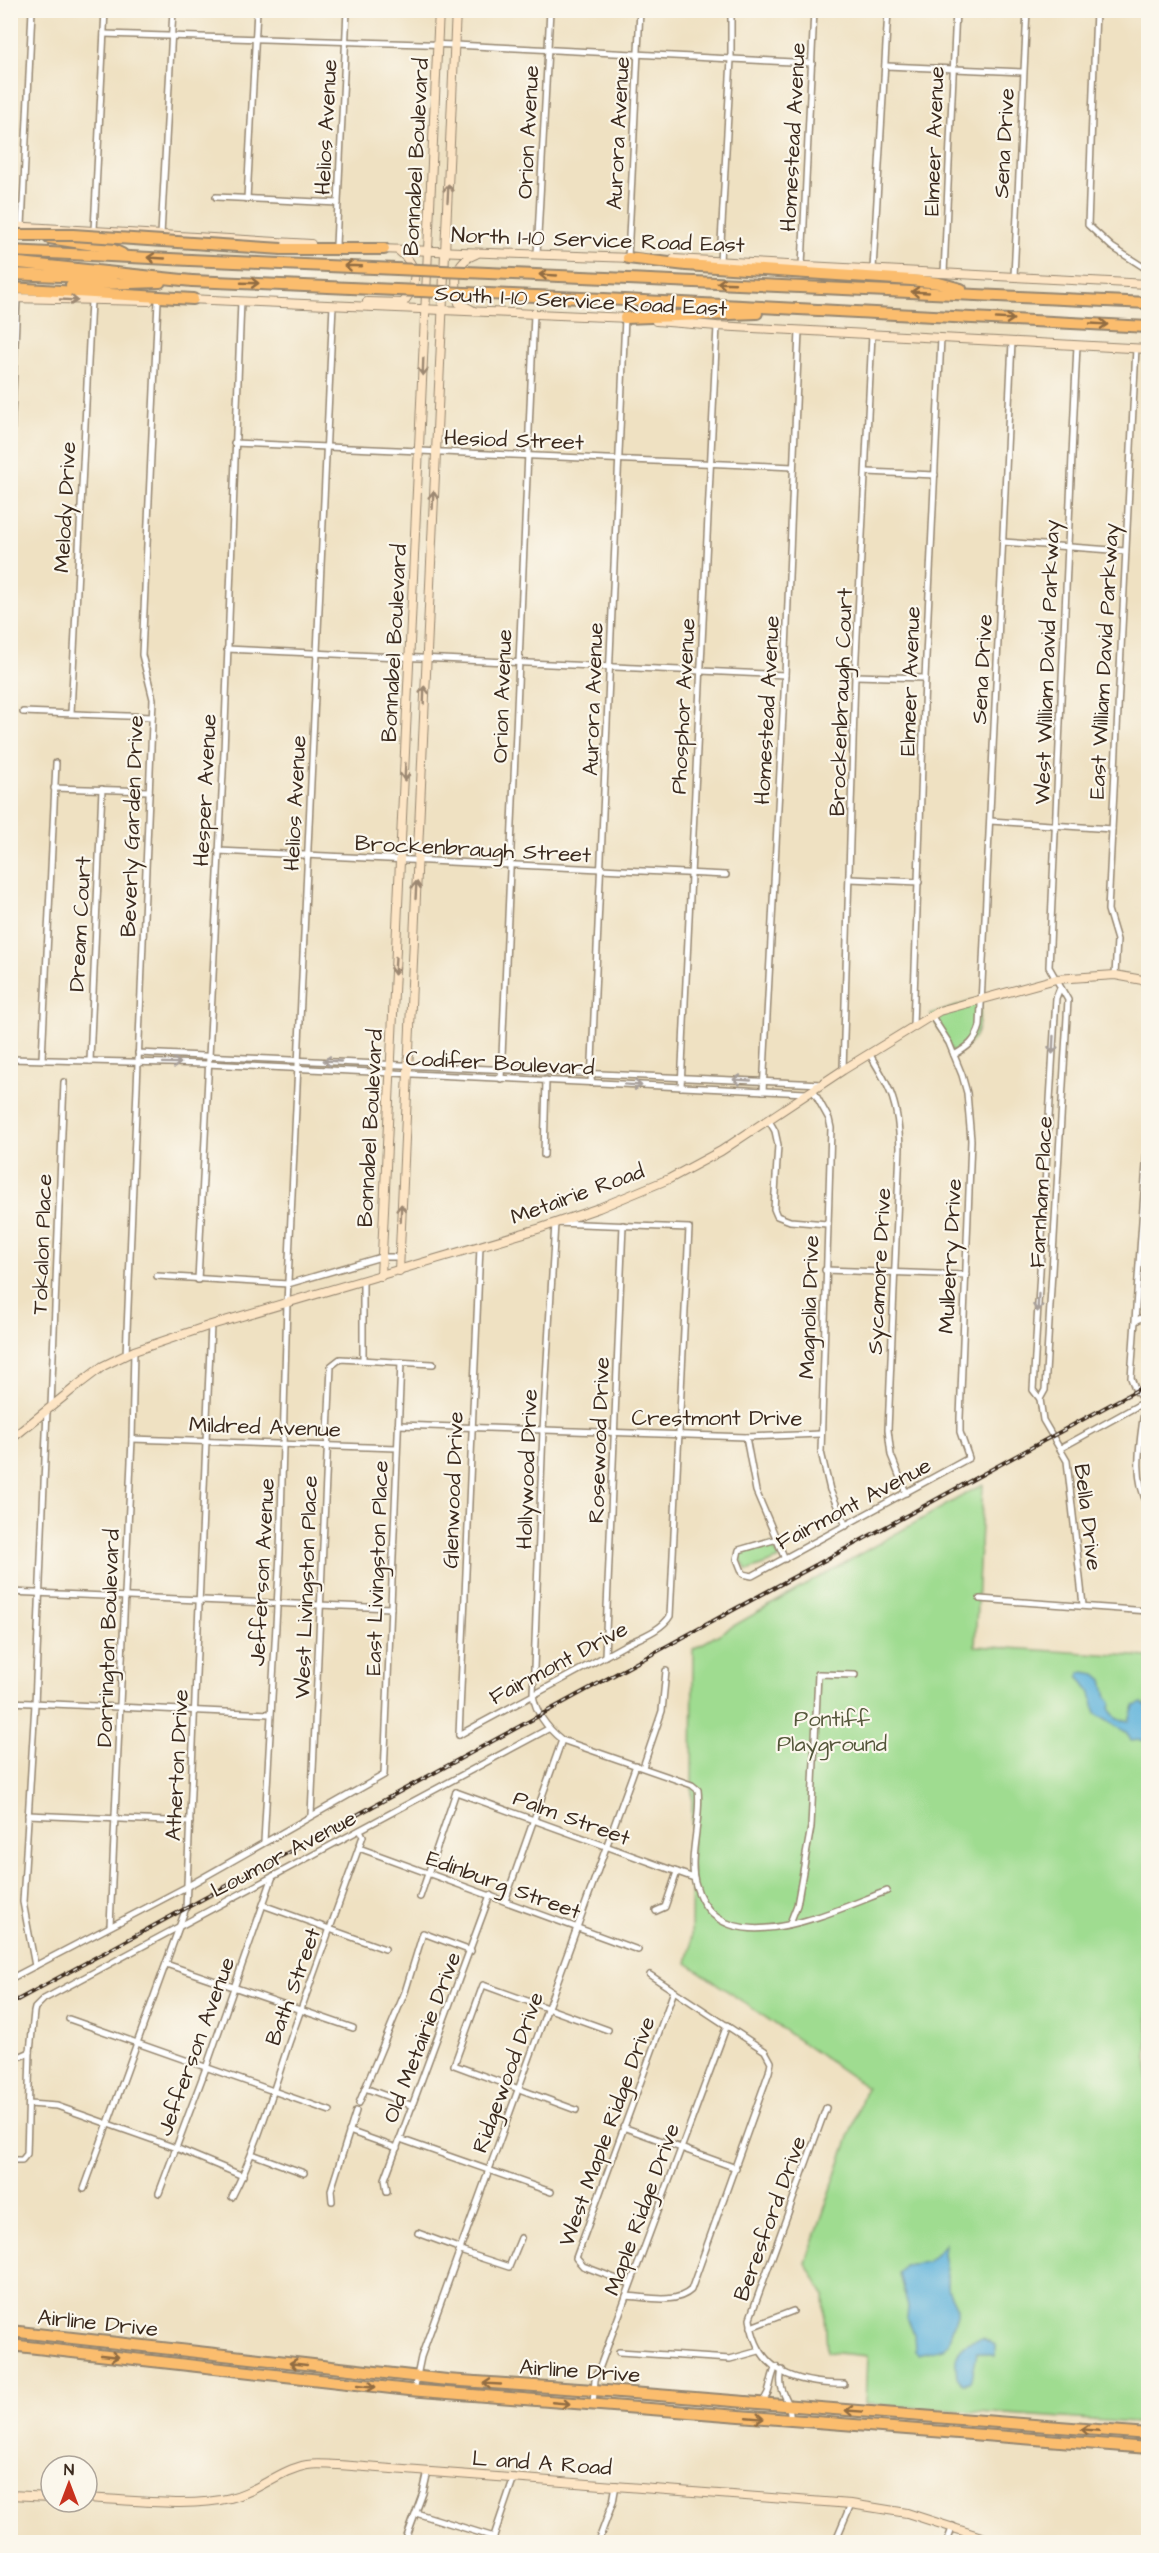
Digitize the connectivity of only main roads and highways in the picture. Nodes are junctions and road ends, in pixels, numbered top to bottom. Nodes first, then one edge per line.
1 (439, 10) edge
2 (456, 10) edge
3 (10, 225) edge
4 (10, 233) edge
5 (384, 249) junction
6 (397, 249) junction
7 (428, 250) junction
8 (10, 251) edge
9 (446, 251) junction
10 (480, 252) junction
11 (130, 257) junction
12 (628, 258) junction
13 (10, 262) edge
14 (10, 274) edge
15 (192, 281) junction
16 (1149, 284) edge
17 (10, 287) edge
18 (979, 294) junction
19 (14, 298) edge
20 (193, 299) junction
21 (1149, 303) edge
22 (333, 305) junction
23 (426, 309) junction
24 (441, 310) junction
25 (841, 311) junction
26 (477, 312) junction
27 (625, 318) junction
28 (1149, 327) edge
29 (1149, 349) edge
30 (1149, 981) edge
31 (399, 1271) junction
32 (381, 1276) junction
33 (10, 1440) edge
34 (10, 2331) edge
35 (77, 2339) junction
36 (10, 2345) edge
37 (75, 2352) junction
38 (885, 2414) junction
39 (1001, 2422) junction
40 (884, 2428) junction
41 (1149, 2434) edge
42 (1001, 2437) junction
43 (1149, 2448) edge
44 (10, 2495) edge
45 (39, 2496) edge
46 (99, 2498) edge
47 (997, 2542) edge

1 - 7 main road, Bonnabel Boulevard
9 -> 2 main road, Bonnabel Boulevard
3 - 5 main road, North I-10 Service Road East
4 - 5 highway, bridge
4 - 11 highway
5 - 6 main road, North I-10 Service Road East
6 - 7 main road, North I-10 Service Road East
6 - 22 main road
7 - 9 main road, North I-10 Service Road East
7 - 23 main road, Bonnabel Boulevard
8 - 11 highway
9 - 10 main road, North I-10 Service Road East
9 - 24 main road, Bonnabel Boulevard
10 - 12 main road, North I-10 Service Road East
10 - 26 main road
18 -> 11 highway, bridge
12 - 16 main road, North I-10 Service Road East
12 - 18 highway
13 - 15 highway
14 - 15 highway
15 - 17 highway
15 -> 25 highway, bridge
17 - 20 highway
18 - 21 highway
19 -> 20 main road, South I-10 Service Road East
20 - 22 main road, South I-10 Service Road East
22 - 23 main road, South I-10 Service Road East
23 - 24 main road, South I-10 Service Road East
23 -> 32 main road, Bonnabel Boulevard
24 - 26 main road, South I-10 Service Road East
31 -> 24 main road, Bonnabel Boulevard
25 - 27 highway
25 -> 28 highway
26 - 27 main road, South I-10 Service Road East
27 - 29 main road, South I-10 Service Road East
30 - 31 main road, Metairie Road
31 - 32 main road, Metairie Road
32 - 33 main road, Metairie Road
34 - 35 highway, Airline Drive
35 - 37 highway
38 -> 35 highway, Airline Drive
36 - 37 highway, Airline Drive
37 -> 40 highway, Airline Drive
38 - 39 highway, Airline Drive
38 - 40 highway
41 -> 39 highway, Airline Drive
39 - 42 highway
40 - 42 highway, Airline Drive
42 - 43 highway, Airline Drive
44 - 45 main road
46 - 47 main road, L and A Road

